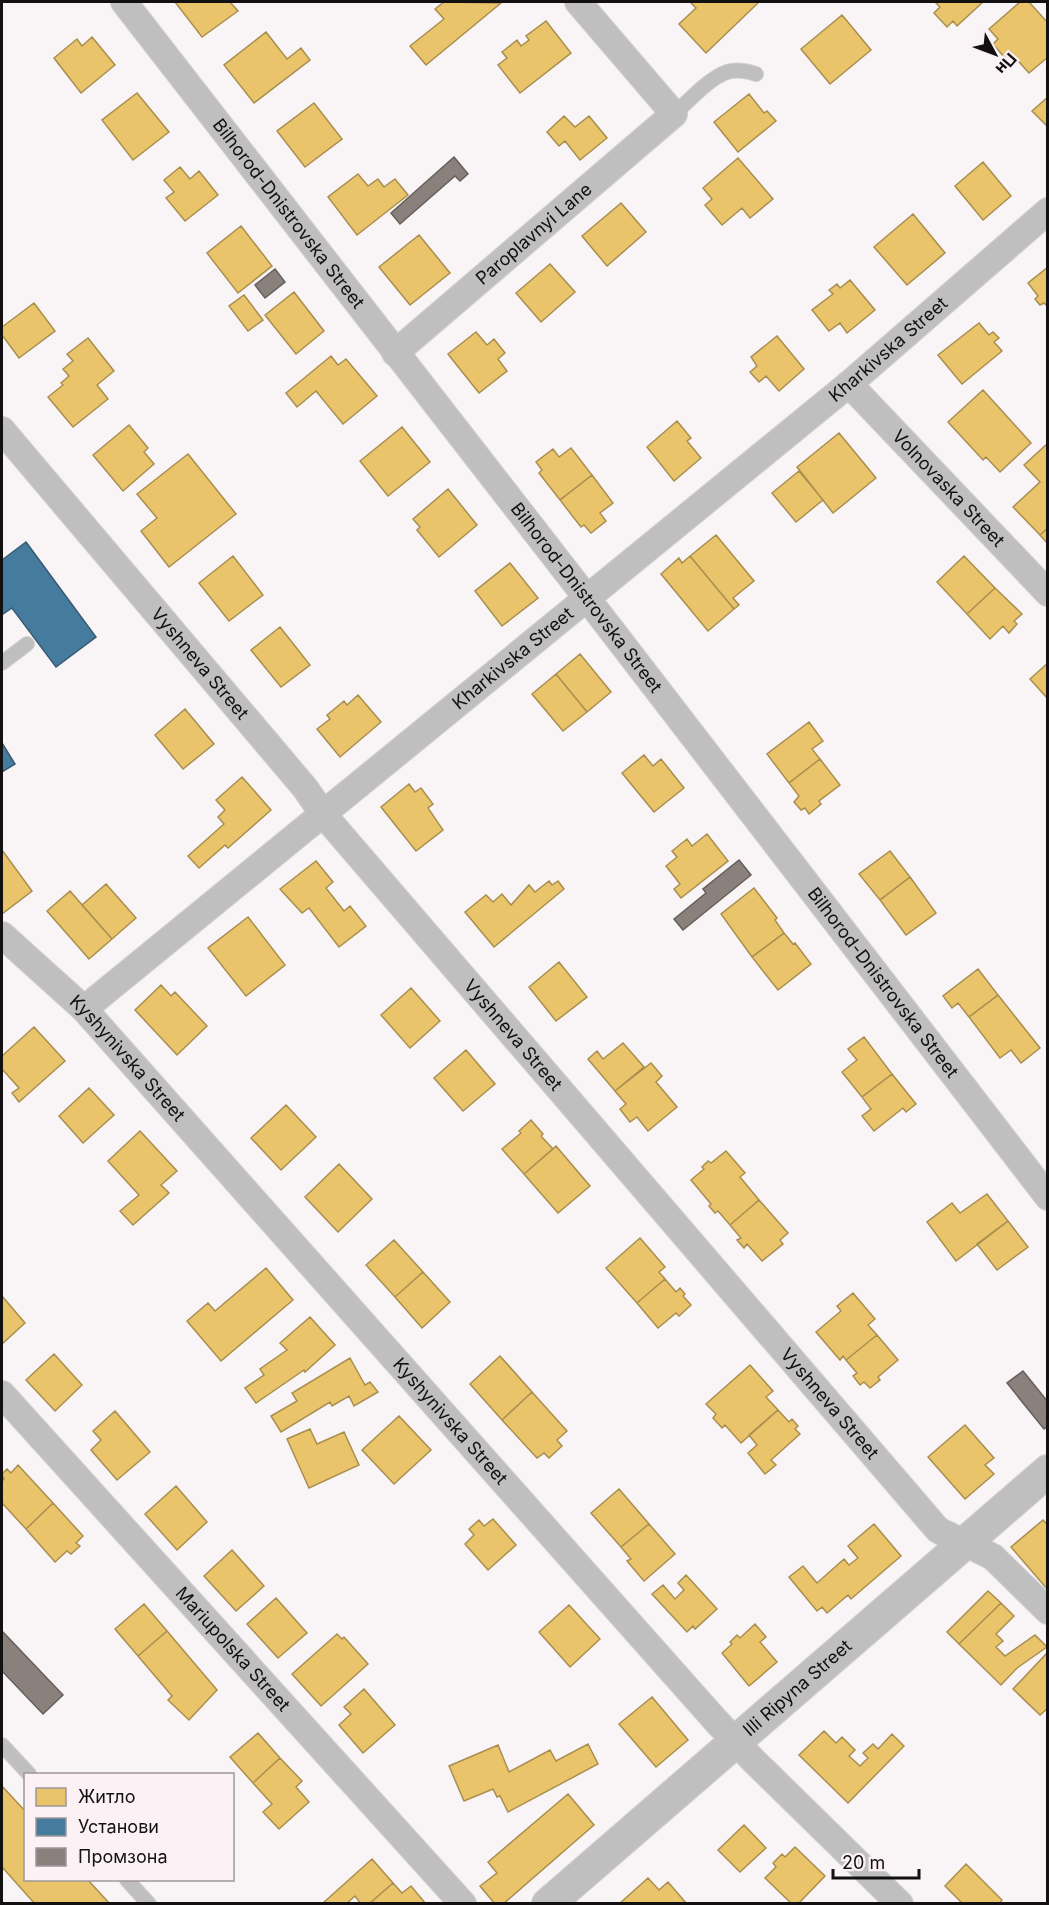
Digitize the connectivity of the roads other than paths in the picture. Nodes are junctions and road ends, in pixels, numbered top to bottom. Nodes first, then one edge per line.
1 (124, 2) edge
2 (578, 2) edge
3 (756, 74) dead end
4 (674, 114) junction
5 (1047, 211) edge
6 (395, 353) junction
7 (849, 384) junction
8 (2, 430) edge
9 (1047, 593) edge
10 (586, 597) junction
11 (27, 644) dead end
12 (2, 663) edge
13 (323, 814) junction
14 (2, 935) edge
15 (84, 1010) junction
16 (1047, 1197) edge
17 (2, 1394) edge
18 (1047, 1471) edge
19 (965, 1543) junction
20 (1047, 1611) edge
21 (735, 1741) junction
22 (2, 1745) edge
23 (28, 1773) edge
24 (128, 1881) edge
25 (149, 1904) edge
26 (463, 1904) edge
27 (548, 1904) edge
28 (900, 1904) edge

1 - 6 street, Bilhorod-Dnistrovska Street
2 - 4 street
3 - 4 lane, Paroplavnyi Lane
4 - 6 street, Paroplavnyi Lane
5 - 7 street, Kharkivska Street
6 - 10 street, Bilhorod-Dnistrovska Street
7 - 9 street, Volnovaska Street
7 - 10 street, Kharkivska Street
8 - 13 street, Vyshneva Street
10 - 13 street, Kharkivska Street
10 - 16 street, Bilhorod-Dnistrovska Street
11 - 12 lane
13 - 15 street, Kharkivska Street
13 - 19 street, Vyshneva Street
14 - 15 street, Kyshynivska Street
15 - 21 street, Kyshynivska Street
17 - 26 street, Mariupolska Street
18 - 19 street, Illi Ripyna Street
19 - 20 street, Vyshneva Street
19 - 21 street, Illi Ripyna Street
21 - 27 street, Illi Ripyna Street
21 - 28 street, Kyshynivska Street
22 - 23 lane
24 - 25 lane

